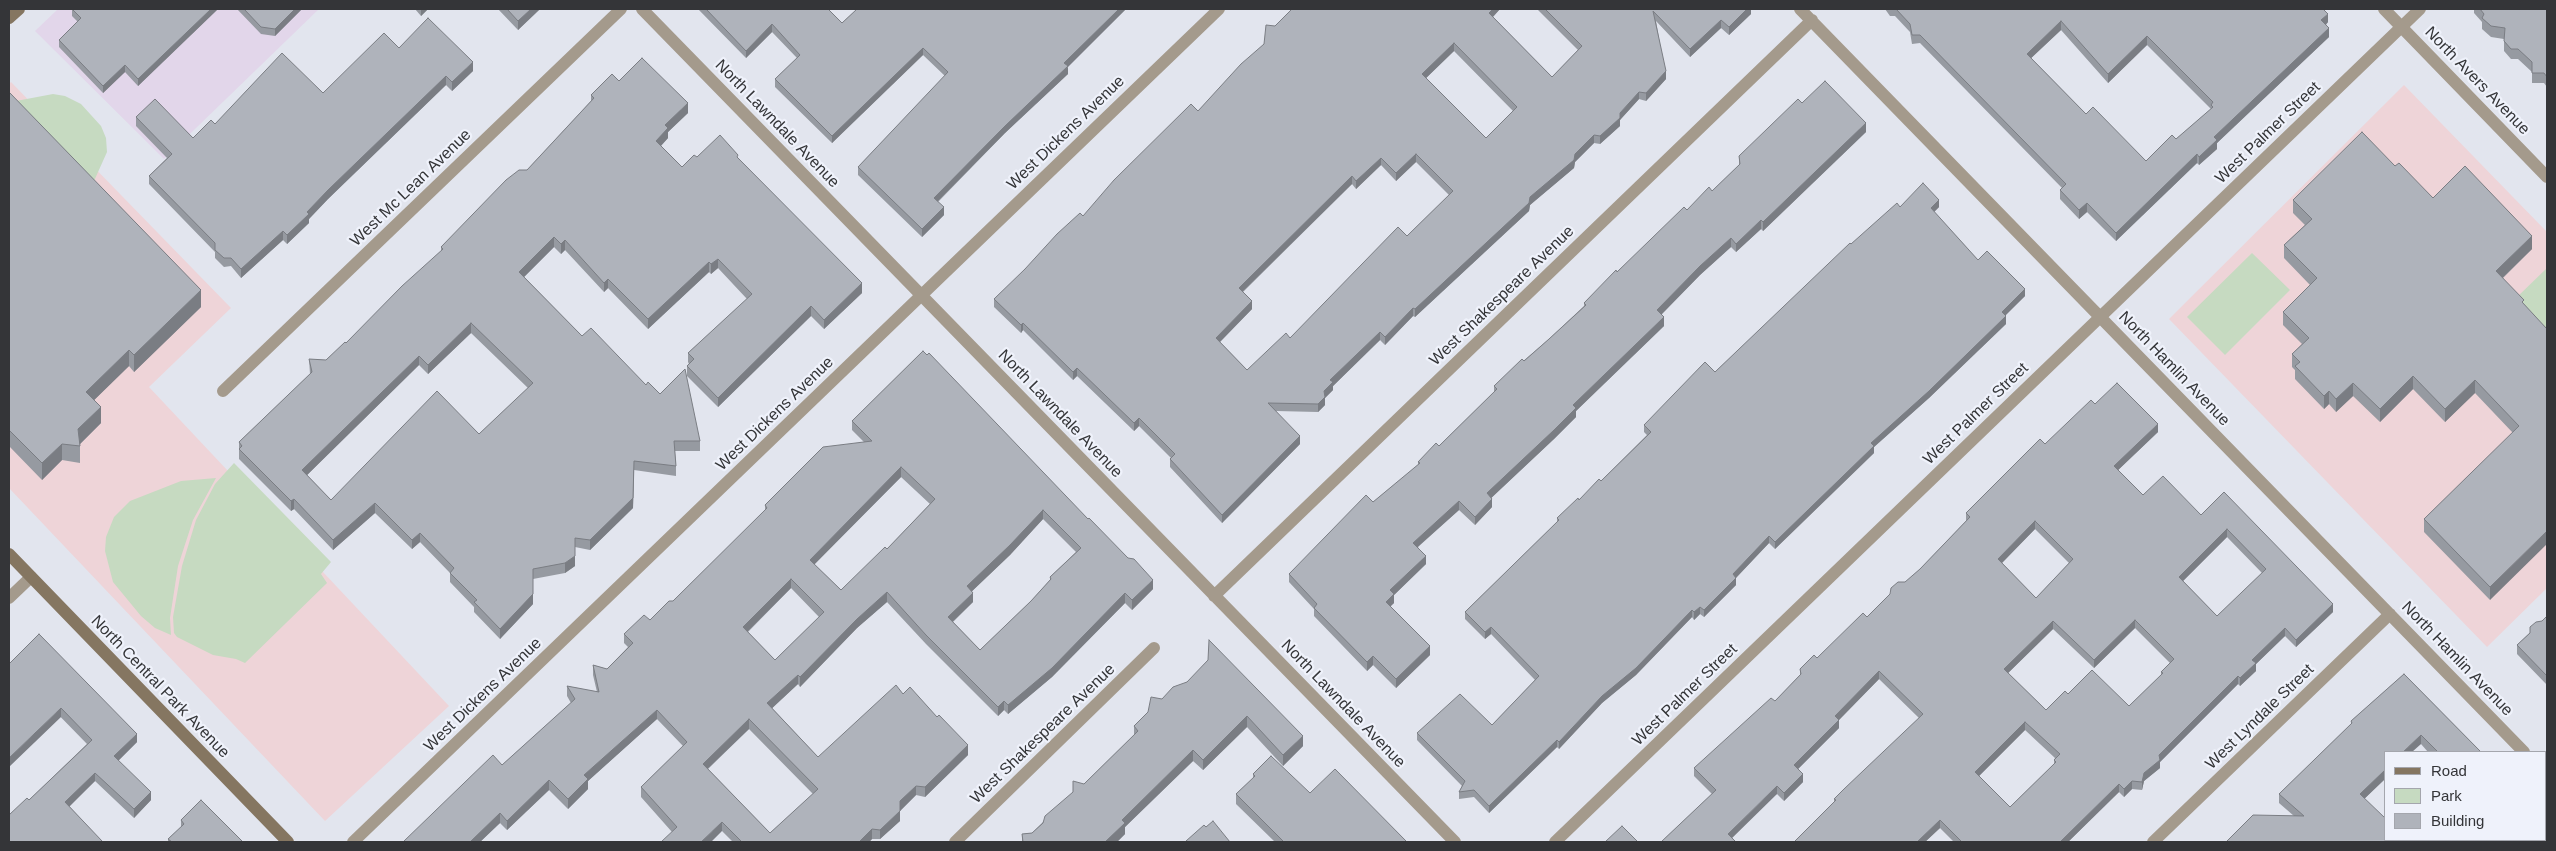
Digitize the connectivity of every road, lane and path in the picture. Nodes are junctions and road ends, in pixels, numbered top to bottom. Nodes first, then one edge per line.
1 (19, 9) edge
2 (621, 9) edge
3 (642, 9) edge
4 (1219, 9) edge
5 (1800, 9) edge
6 (2384, 9) edge
7 (2420, 9) edge
8 (9, 18) edge
9 (1812, 20) junction
10 (2401, 26) junction
11 (2547, 177) edge
12 (921, 295) junction
13 (2100, 317) junction
14 (223, 391) dead end
15 (9, 554) edge
16 (31, 576) junction
17 (1214, 596) junction
18 (9, 598) edge
19 (2390, 614) junction
20 (1154, 648) dead end
21 (2523, 751) edge
22 (288, 842) edge
23 (353, 842) edge
24 (955, 842) edge
25 (1454, 842) edge
26 (1555, 842) edge
27 (2153, 842) edge

1 - 8 street
2 - 14 street, West Mc Lean Avenue
3 - 12 street, North Lawndale Avenue
4 - 12 street, West Dickens Avenue
5 - 9 street, North Hamlin Avenue
6 - 10 street, North Avers Avenue
7 - 10 street, West Palmer Street
9 - 13 street, North Hamlin Avenue
9 - 17 street, West Shakespeare Avenue
10 - 11 street, North Avers Avenue
10 - 13 street, West Palmer Street
12 - 17 street, North Lawndale Avenue
12 - 23 street, West Dickens Avenue
13 - 19 street, North Hamlin Avenue
13 - 26 street, West Palmer Street
15 - 16 street, North Central Park Avenue
16 - 18 street
16 - 22 street, North Central Park Avenue
17 - 25 street, North Lawndale Avenue
19 - 21 street, North Hamlin Avenue
19 - 27 street, West Lyndale Street
20 - 24 street, West Shakespeare Avenue

